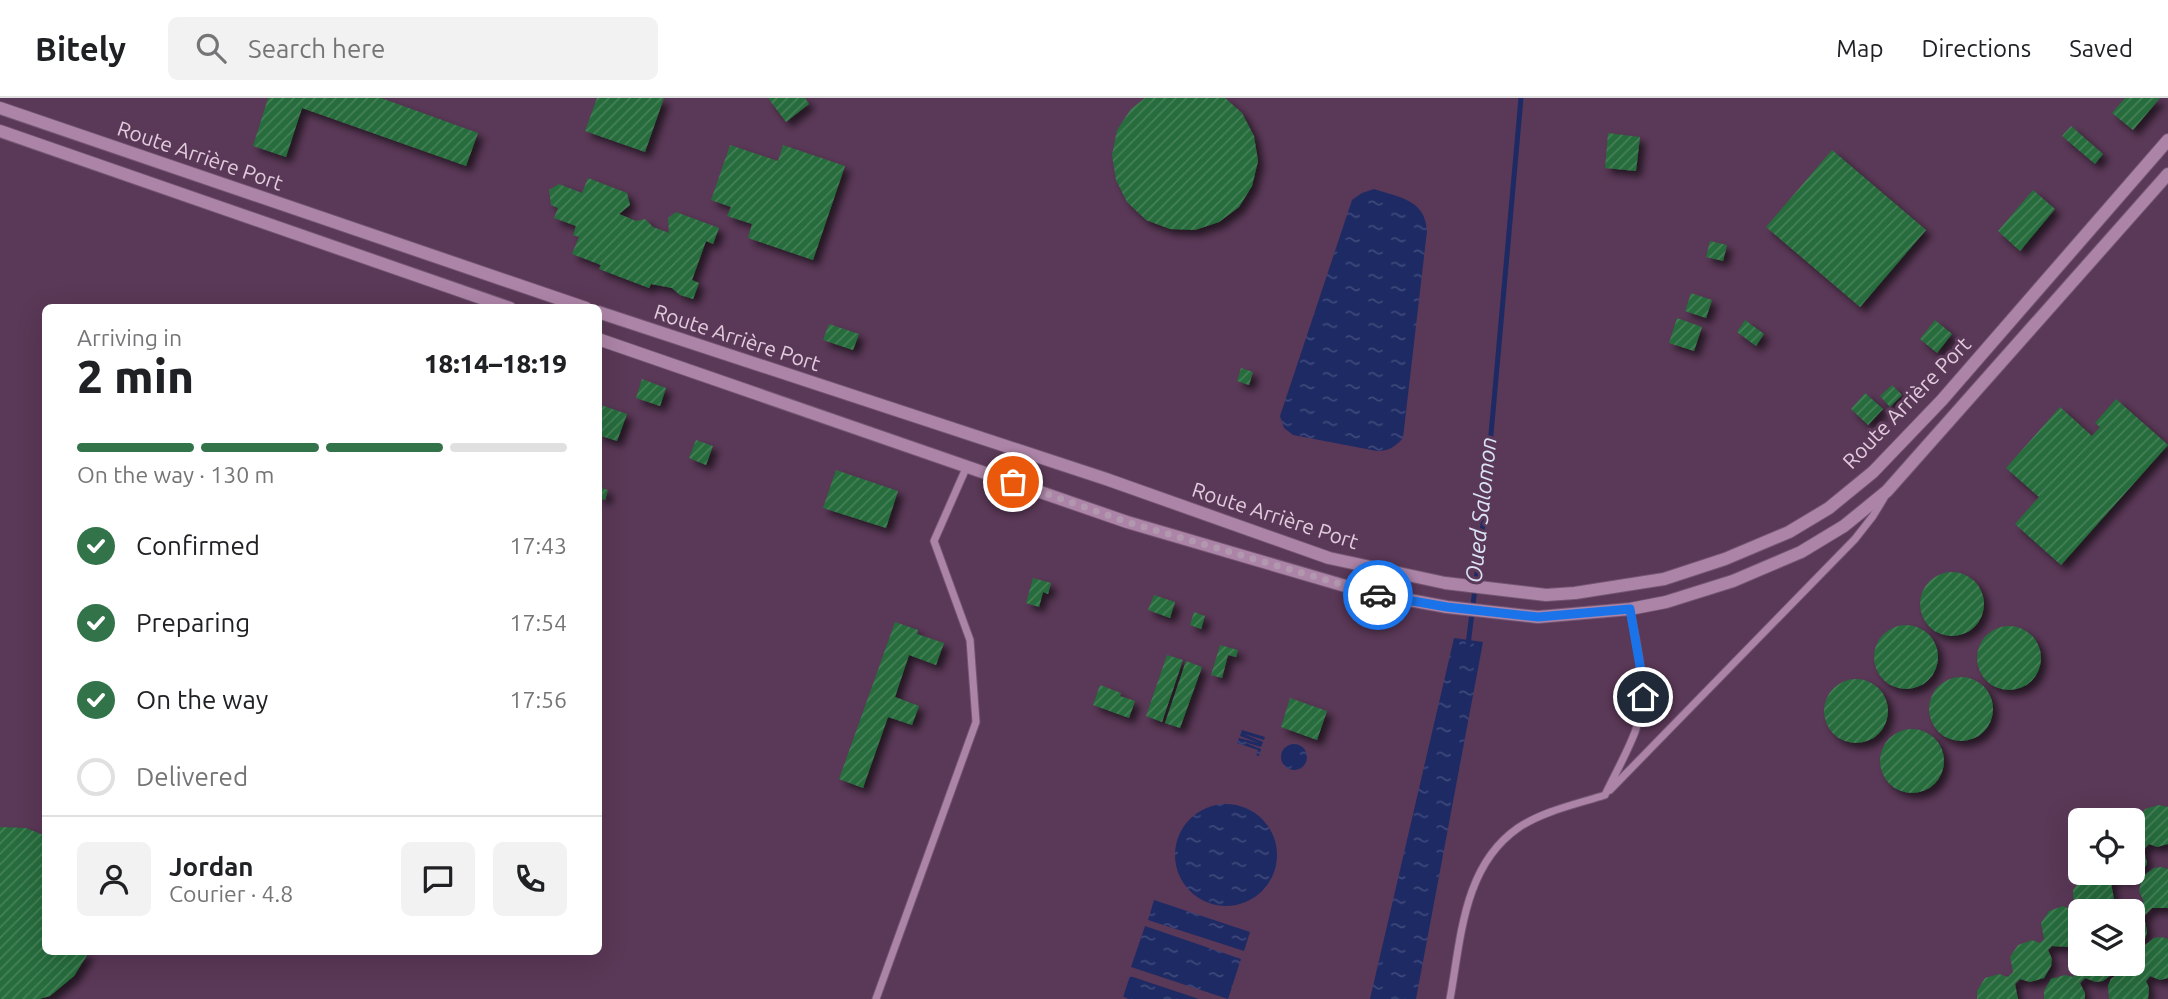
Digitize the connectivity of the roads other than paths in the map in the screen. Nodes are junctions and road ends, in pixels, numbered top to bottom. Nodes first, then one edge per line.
1 (0, 108) edge
2 (0, 131) edge
3 (2168, 140) edge
4 (2168, 174) edge
5 (498, 304) edge
6 (574, 304) edge
7 (602, 313) edge
8 (602, 340) edge
9 (967, 466) junction
10 (1887, 491) junction
11 (1630, 609) junction
12 (1605, 795) junction
13 (876, 999) edge
14 (1450, 999) edge

1 - 6 street, Route Arrière Port
2 - 5 street, Route Arrière Port
3 - 7 street, Route Arrière Port
4 - 10 street, Route Arrière Port
8 - 9 street, Route Arrière Port
9 - 11 street, Route Arrière Port
9 - 13 street
10 - 11 street, Route Arrière Port
10 - 12 street
11 - 12 street
12 - 14 street

